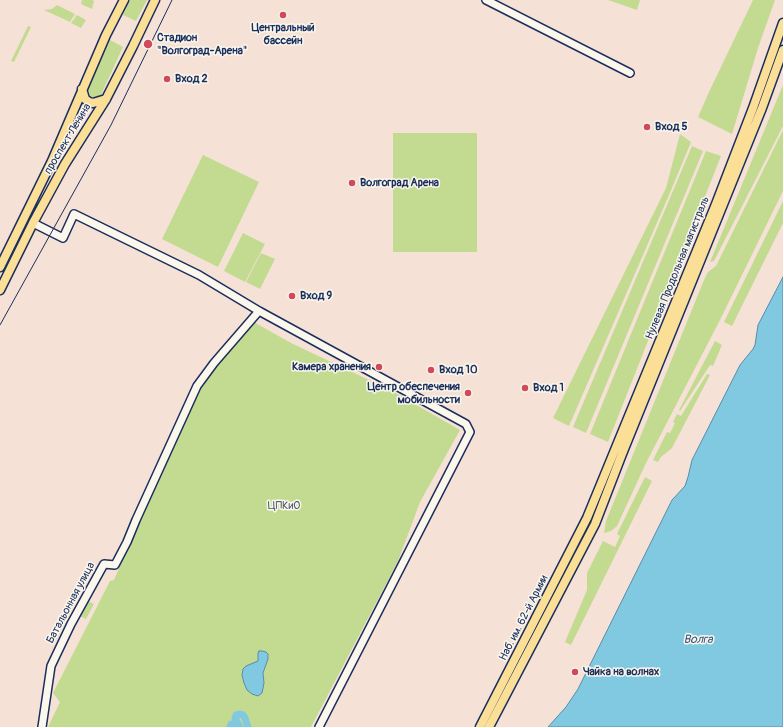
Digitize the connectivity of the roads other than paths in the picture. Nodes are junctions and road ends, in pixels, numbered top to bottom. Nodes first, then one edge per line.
1 (124, 0) edge
2 (155, 0) edge
3 (486, 0) edge
4 (783, 23) edge
5 (783, 50) edge
6 (630, 73) dead end
7 (82, 89) junction
8 (106, 99) junction
9 (33, 223) junction
10 (0, 267) edge
11 (0, 290) edge
12 (259, 311) junction
13 (587, 518) joint
14 (595, 524) joint
15 (42, 727) edge
16 (319, 727) edge
17 (480, 727) edge
18 (489, 727) edge

1 - 7 main road, проспект Ленина
2 - 8 main road, проспект Ленина
3 - 6 street
4 - 13 main road, Нулевая Продольная магистраль
5 - 14 main road, Нулевая Продольная магистраль
7 - 8 main road
7 - 10 main road, проспект Ленина
8 - 9 main road, проспект Ленина
9 - 11 main road, проспект Ленина
9 - 12 street
12 - 15 street, Батальонная улица
12 - 16 street
13 - 17 main road, Наб. им. 62-й Армии
14 - 18 main road, Наб. им. 62-й Армии

